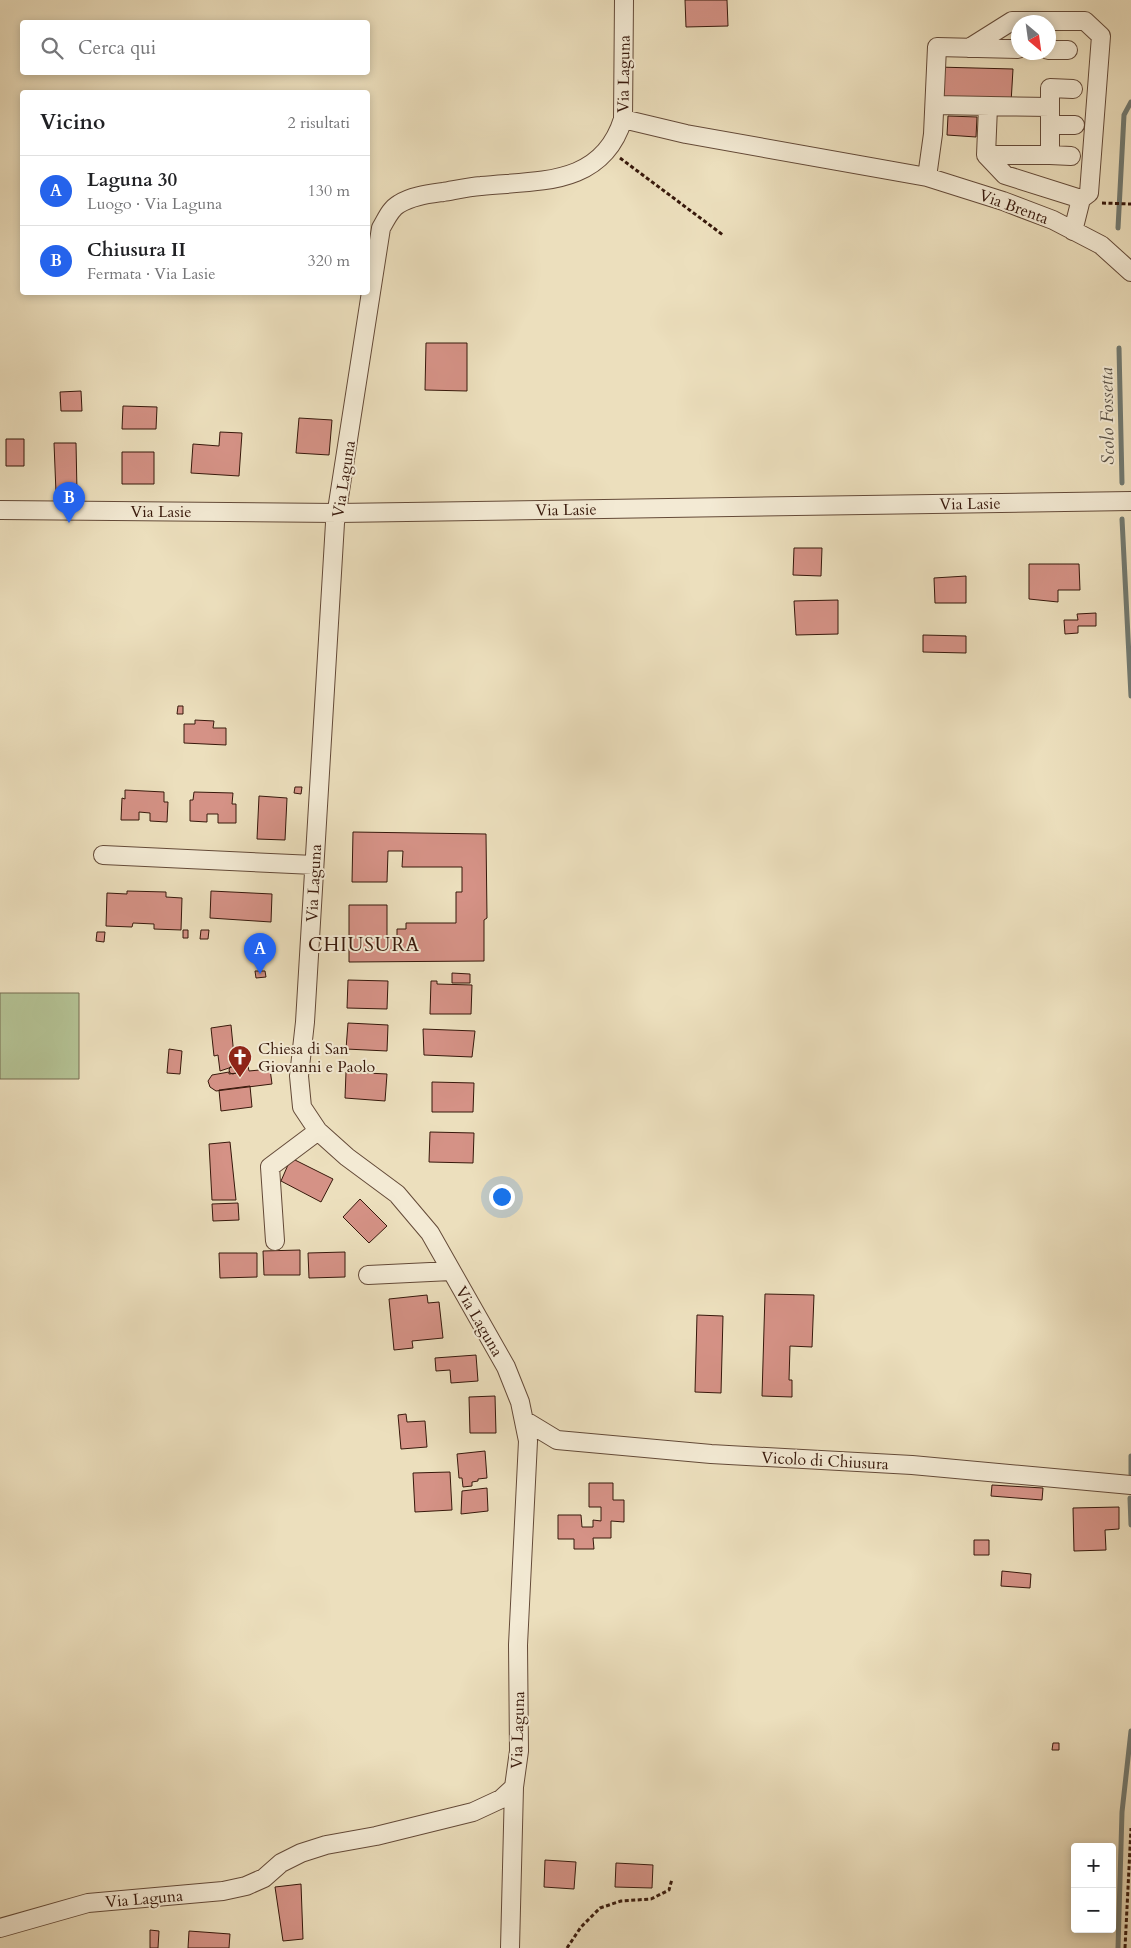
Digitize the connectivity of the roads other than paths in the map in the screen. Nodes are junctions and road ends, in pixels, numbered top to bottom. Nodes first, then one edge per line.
1 (624, 0) edge
2 (969, 48) junction
3 (1011, 49) edge
4 (1056, 50) edge
5 (1068, 50) dead end
6 (1073, 89) dead end
7 (935, 105) junction
8 (988, 107) junction
9 (1050, 107) junction
10 (623, 119) junction
11 (1050, 125) junction
12 (1075, 125) dead end
13 (1050, 154) junction
14 (986, 155) junction
15 (1072, 156) dead end
16 (927, 177) junction
17 (1082, 199) junction
18 (1074, 231) junction
19 (1131, 272) edge
20 (1131, 501) edge
21 (0, 510) edge
22 (338, 513) junction
23 (103, 855) dead end
24 (314, 865) junction
25 (318, 1131) junction
26 (276, 1241) dead end
27 (451, 1272) junction
28 (368, 1275) dead end
29 (524, 1420) junction
30 (1131, 1485) edge
31 (514, 1787) junction
32 (0, 1928) edge
33 (510, 1948) edge

1 - 10 street, Via Laguna
2 - 3 street
2 - 7 street
2 - 17 street
4 - 5 street
6 - 9 street
7 - 8 street
7 - 16 street
8 - 9 street
8 - 14 street
9 - 11 street
10 - 16 street, Via Brenta
10 - 22 street, Via Laguna
11 - 12 street
11 - 13 street
13 - 14 street
13 - 15 street
14 - 17 street
16 - 18 street, Via Brenta
17 - 18 street
18 - 19 street, Via Brenta
20 - 22 street, Via Lasie
21 - 22 street, Via Lasie
22 - 24 street, Via Laguna
23 - 24 street
24 - 25 street, Via Laguna
25 - 26 street
25 - 27 street, Via Laguna
27 - 28 street, Via Laguna
27 - 29 street, Via Laguna
29 - 30 street, Vicolo di Chiusura
29 - 31 street, Via Laguna
31 - 32 street, Via Laguna
31 - 33 street

